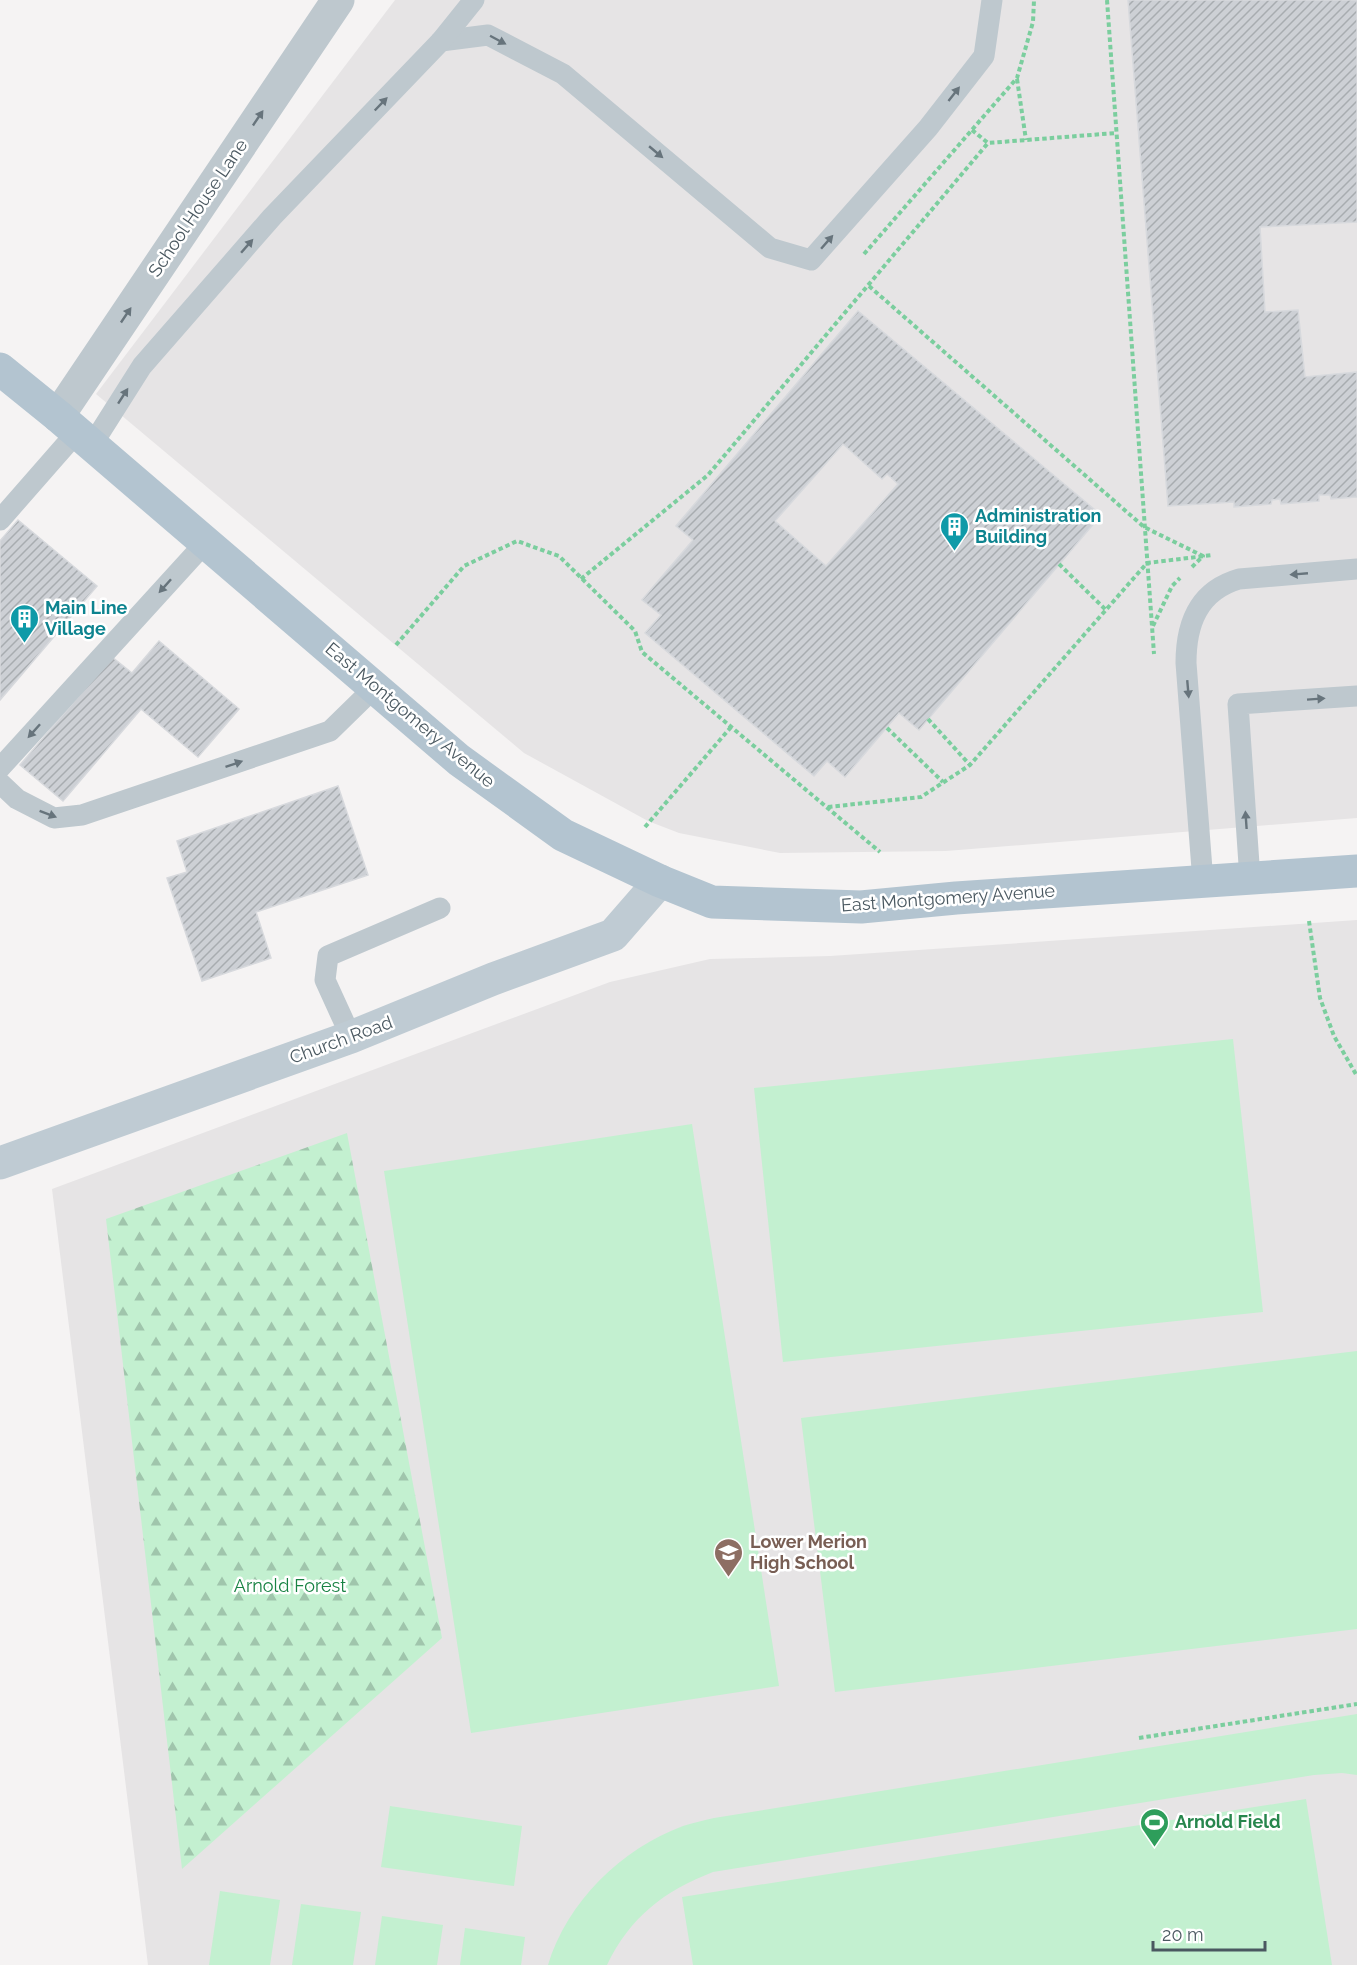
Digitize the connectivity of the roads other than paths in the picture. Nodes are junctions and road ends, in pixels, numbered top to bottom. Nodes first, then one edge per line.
1 (338, 0) edge
2 (474, 0) edge
3 (992, 0) edge
4 (441, 41) junction
5 (0, 369) edge
6 (75, 431) junction
7 (0, 520) edge
8 (205, 543) junction
9 (1357, 569) edge
10 (374, 688) junction
11 (1357, 696) edge
12 (0, 768) edge
13 (0, 783) edge
14 (1357, 871) edge
15 (1250, 879) junction
16 (660, 881) junction
17 (1203, 882) junction
18 (440, 908) dead end
19 (351, 1037) junction
20 (0, 1163) edge

6 -> 1 street, School House Lane
2 - 4 lane
4 -> 3 lane
6 -> 4 lane
5 - 6 main road, East Montgomery Avenue
6 - 7 lane
6 - 8 main road, East Montgomery Avenue
8 - 10 main road, East Montgomery Avenue
8 -> 12 lane
9 -> 17 lane
13 -> 10 lane
10 - 16 main road, East Montgomery Avenue
15 -> 11 lane
14 - 15 main road, East Montgomery Avenue
15 - 17 main road, East Montgomery Avenue
16 - 17 main road, East Montgomery Avenue
16 - 19 street, Church Road
18 - 19 lane
19 - 20 street, Church Road

